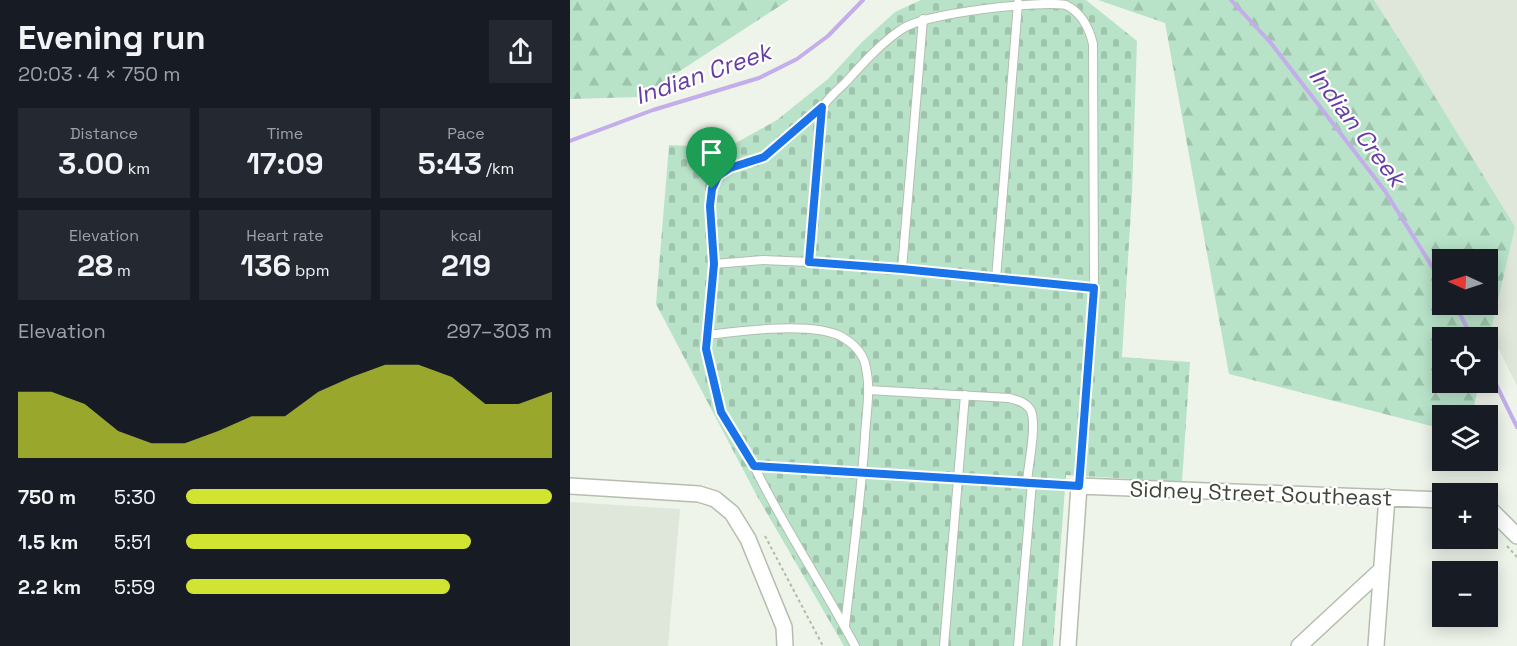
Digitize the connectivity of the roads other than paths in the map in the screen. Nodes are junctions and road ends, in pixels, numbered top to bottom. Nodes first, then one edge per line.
1 (1018, 3) junction
2 (923, 19) junction
3 (822, 107) junction
4 (809, 262) junction
5 (714, 264) junction
6 (902, 269) junction
7 (996, 279) junction
8 (1094, 288) junction
9 (707, 335) junction
10 (868, 390) junction
11 (965, 395) junction
12 (754, 466) junction
13 (862, 473) junction
14 (957, 477) junction
15 (1029, 482) junction
16 (570, 486) edge
17 (1079, 486) junction
18 (1386, 497) junction
19 (1432, 499) edge
20 (1498, 517) edge
21 (1517, 536) edge
22 (1382, 570) junction
23 (845, 626) junction
24 (786, 646) edge
25 (855, 646) edge
26 (944, 646) edge
27 (1018, 646) edge
28 (1068, 646) edge
29 (1299, 646) edge
30 (1376, 646) edge

1 - 2 lane
1 - 7 lane
1 - 8 lane
2 - 3 lane
2 - 6 lane
3 - 4 lane
3 - 5 lane
4 - 5 lane
4 - 6 lane
5 - 9 lane
6 - 7 lane
7 - 8 lane
8 - 17 lane
9 - 10 lane
9 - 12 lane
10 - 11 lane
10 - 13 lane
11 - 14 lane
11 - 15 lane
12 - 13 lane
12 - 23 lane
13 - 14 lane
13 - 23 lane
14 - 15 lane
14 - 26 lane
15 - 17 lane
15 - 27 lane
16 - 24 street
17 - 18 street, Sidney Street Southeast
17 - 28 street
18 - 19 street, Sidney Street Southeast
18 - 22 street
20 - 21 street
22 - 29 street
22 - 30 street
23 - 25 lane

